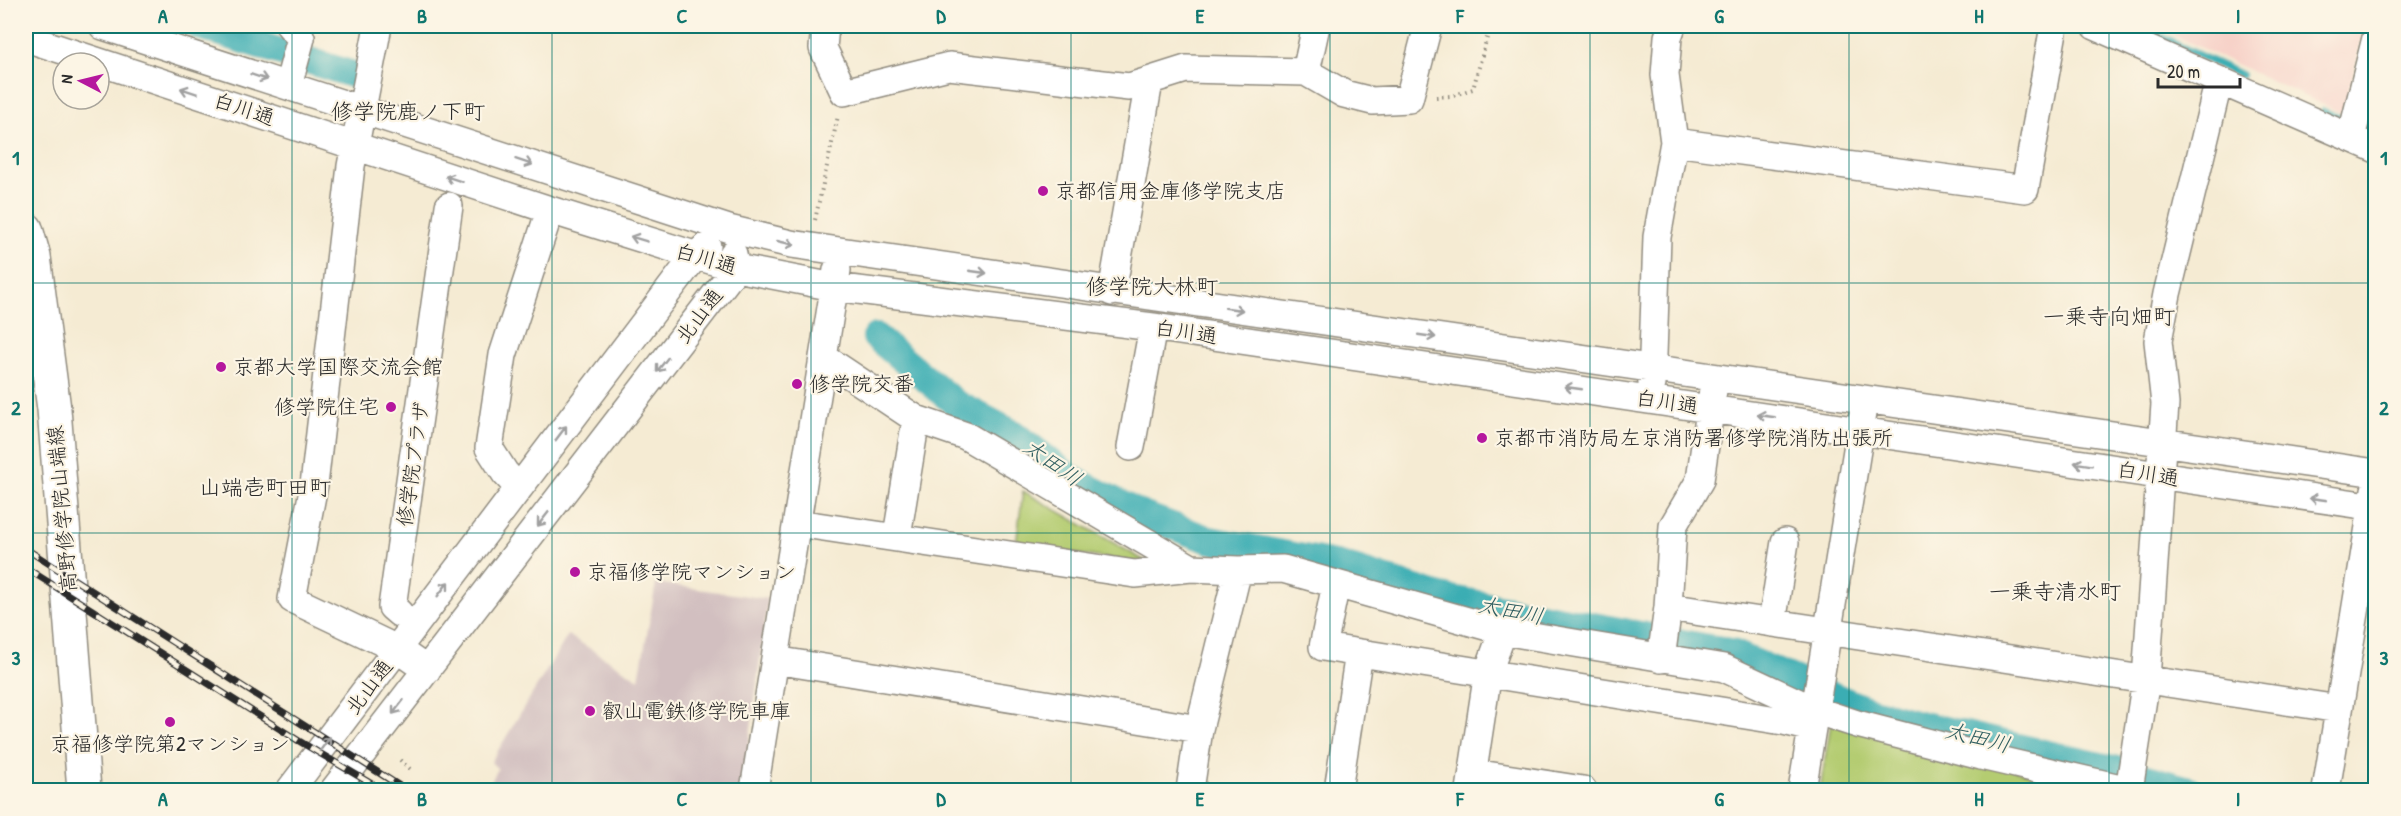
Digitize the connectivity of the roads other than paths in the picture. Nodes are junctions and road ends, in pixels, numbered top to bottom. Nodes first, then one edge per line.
1 (103, 26) edge
2 (290, 26) edge
3 (378, 26) edge
4 (825, 26) edge
5 (1316, 26) edge
6 (1428, 26) edge
7 (1672, 26) edge
8 (2054, 26) edge
9 (2096, 26) edge
10 (26, 38) edge
11 (2376, 38) edge
12 (1306, 72) junction
13 (2219, 80) junction
14 (1149, 82) junction
15 (288, 86) junction
16 (362, 111) junction
17 (2350, 138) junction
18 (1674, 142) junction
19 (355, 147) junction
20 (2376, 149) edge
21 (449, 206) dead end
22 (549, 210) junction
23 (26, 229) edge
24 (729, 229) junction
25 (840, 252) junction
26 (695, 256) junction
27 (736, 268) junction
28 (834, 287) junction
29 (1112, 292) junction
30 (1153, 327) junction
31 (823, 357) junction
32 (1653, 368) junction
33 (1714, 377) junction
34 (1865, 399) junction
35 (1652, 400) junction
36 (1710, 408) junction
37 (916, 420) junction
38 (1860, 430) junction
39 (2162, 441) junction
40 (1131, 447) dead end
41 (2376, 473) edge
42 (2159, 476) junction
43 (519, 488) junction
44 (2375, 501) edge
45 (797, 523) junction
46 (897, 536) junction
47 (1785, 542) dead end
48 (1191, 568) junction
49 (1238, 570) junction
50 (1336, 584) junction
51 (1668, 607) junction
52 (399, 613) dead end
53 (1772, 622) junction
54 (1827, 631) junction
55 (1503, 632) junction
56 (397, 649) junction
57 (1359, 653) junction
58 (1661, 659) junction
59 (775, 660) junction
60 (427, 670) junction
61 (1488, 672) junction
62 (2146, 679) junction
63 (2339, 709) junction
64 (1813, 719) junction
65 (1200, 729) junction
66 (2130, 781) edge
67 (1472, 782) edge
68 (84, 790) edge
69 (290, 790) edge
70 (334, 790) edge
71 (754, 790) edge
72 (1190, 790) edge
73 (1338, 790) edge
74 (1583, 790) edge
75 (1802, 790) edge
76 (2326, 790) edge

1 -> 15 street, 白川通
2 - 15 street
3 - 16 street
4 - 14 street
5 - 12 street
6 - 12 street
7 - 18 street
8 - 18 street
9 - 13 street
19 -> 10 street, 白川通
11 - 17 street
12 - 14 street
13 - 17 street
13 - 39 street
14 - 29 street
15 - 16 street, 白川通
16 - 19 street
16 -> 24 street, 白川通
17 - 20 street
18 - 32 street
22 -> 19 street, 白川通
19 - 56 street
21 - 52 street, 修学院プラザ
26 -> 22 street, 白川通
22 - 43 street
23 - 68 main road, 高野修学院山端線
24 -> 25 street, 白川通
24 - 26 street, 北山通
24 - 27 street, 北山通
25 - 28 street
25 -> 29 street, 白川通
26 - 27 street, 白川通
43 -> 26 street, 北山通
27 - 28 street, 白川通
27 -> 60 street, 北山通
28 - 30 street, 白川通
28 - 31 street
29 -> 32 street, 白川通
35 -> 30 street, 白川通
30 - 40 street
31 - 37 street
31 - 45 street
32 - 33 street, 白川通
32 - 35 street
33 - 34 street, 白川通
33 - 36 street
34 - 38 street
34 - 39 street, 白川通
35 - 36 street, 白川通
38 -> 36 street, 白川通
36 - 51 street
37 - 46 street
37 - 48 street
42 -> 38 street, 白川通
38 - 54 street
39 - 41 street, 白川通
39 - 42 street
44 -> 42 street, 白川通
42 - 62 street
56 -> 43 street, 北山通
44 - 63 street
45 - 46 street
45 - 59 street
46 - 48 street
47 - 53 street
48 - 49 street
49 - 50 street
49 - 65 street
50 - 55 street
50 - 57 street
51 - 53 street
51 - 58 street
53 - 54 street
54 - 62 street
54 - 64 street
55 - 58 street
55 - 61 street
56 - 60 street
69 -> 56 street, 北山通
57 - 61 street
57 - 73 street
58 - 64 street
59 - 65 street
59 - 71 street
60 -> 70 street, 北山通
61 - 64 street
61 - 67 street
62 - 63 street
62 - 66 street
63 - 76 street
64 - 66 street
64 - 75 street
65 - 72 street
67 - 74 street

